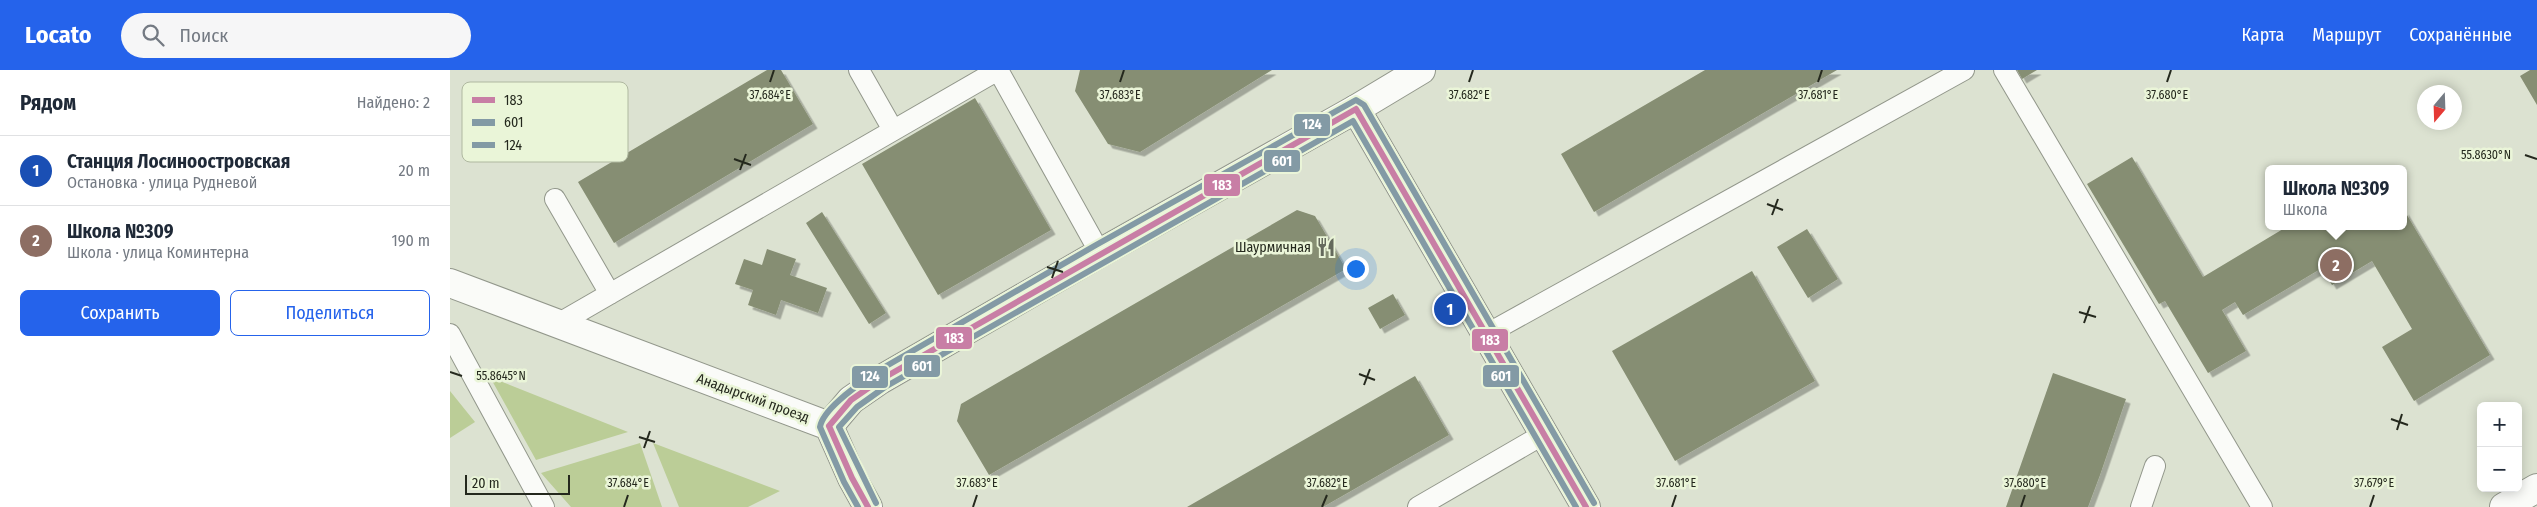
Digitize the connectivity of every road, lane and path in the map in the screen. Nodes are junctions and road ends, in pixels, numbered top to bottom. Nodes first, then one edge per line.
1 (859, 70) edge
2 (998, 70) edge
3 (1964, 70) edge
4 (2004, 70) edge
5 (1405, 74) edge
6 (1356, 109) junction
7 (893, 130) junction
8 (555, 199) dead end
9 (1100, 253) junction
10 (450, 283) edge
11 (610, 294) junction
12 (556, 324) junction
13 (450, 334) edge
14 (1487, 334) junction
15 (829, 426) junction
16 (1544, 434) junction
17 (2155, 466) dead end
18 (2537, 488) edge
19 (544, 507) edge
20 (868, 507) edge
21 (1418, 507) edge
22 (1586, 507) edge
23 (2140, 507) edge
24 (2262, 507) edge
25 (2504, 507) edge

1 - 7 lane
2 - 7 lane
2 - 9 lane
3 - 14 lane
4 - 24 lane
5 - 6 street
6 - 9 street
6 - 14 street
7 - 11 lane
8 - 11 lane
9 - 15 street
10 - 12 street, Анадырский проезд
11 - 12 lane
12 - 15 street, Анадырский проезд
13 - 19 lane
14 - 16 street
15 - 20 street
16 - 21 lane
16 - 22 street
17 - 23 lane
18 - 25 street

